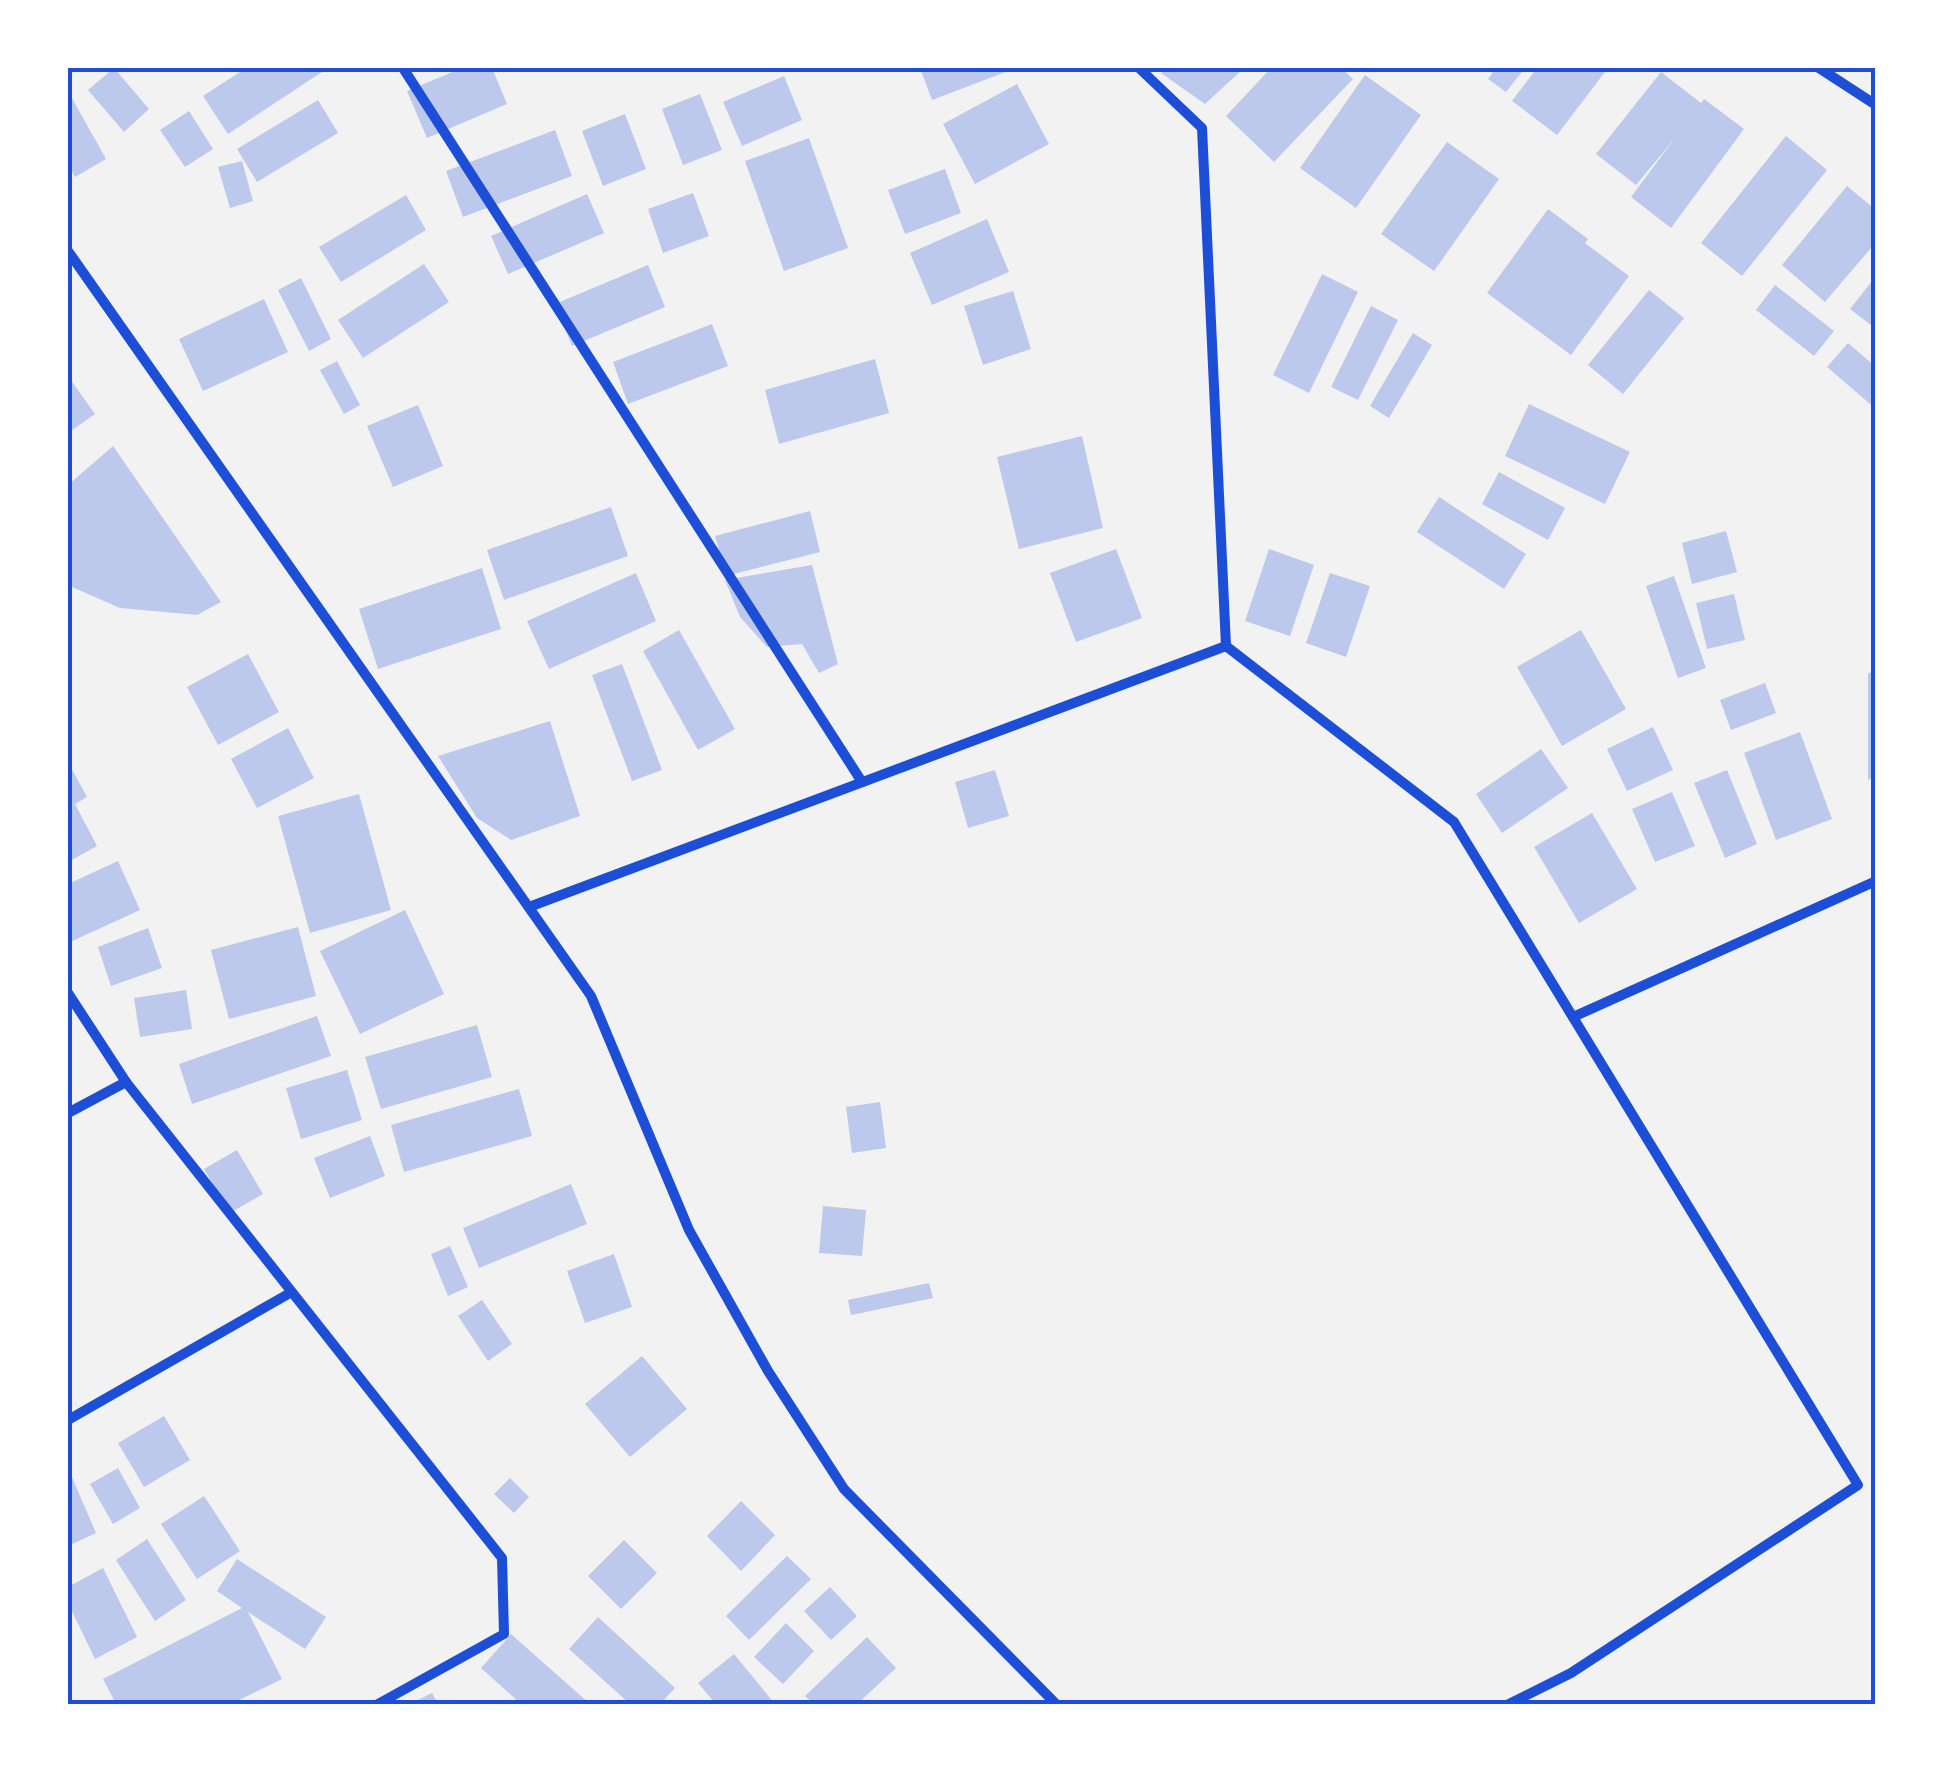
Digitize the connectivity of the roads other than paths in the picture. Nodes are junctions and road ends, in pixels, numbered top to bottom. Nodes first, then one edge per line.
1 (402, 68) edge
2 (1139, 68) edge
3 (1819, 68) edge
4 (1876, 106) edge
5 (68, 251) edge
6 (1226, 646) junction
7 (862, 782) junction
8 (1876, 881) edge
9 (529, 908) junction
10 (68, 993) edge
11 (1574, 1017) junction
12 (126, 1082) junction
13 (68, 1113) edge
14 (290, 1293) junction
15 (68, 1420) edge
16 (378, 1704) edge
17 (1056, 1704) edge
18 (1508, 1704) edge

1 - 7 street
2 - 6 street
3 - 4 street
5 - 9 street
6 - 7 street
6 - 11 street
7 - 9 street
8 - 11 street
9 - 17 street
10 - 12 street
11 - 18 street
12 - 13 street
12 - 14 street
14 - 15 street
14 - 16 street

